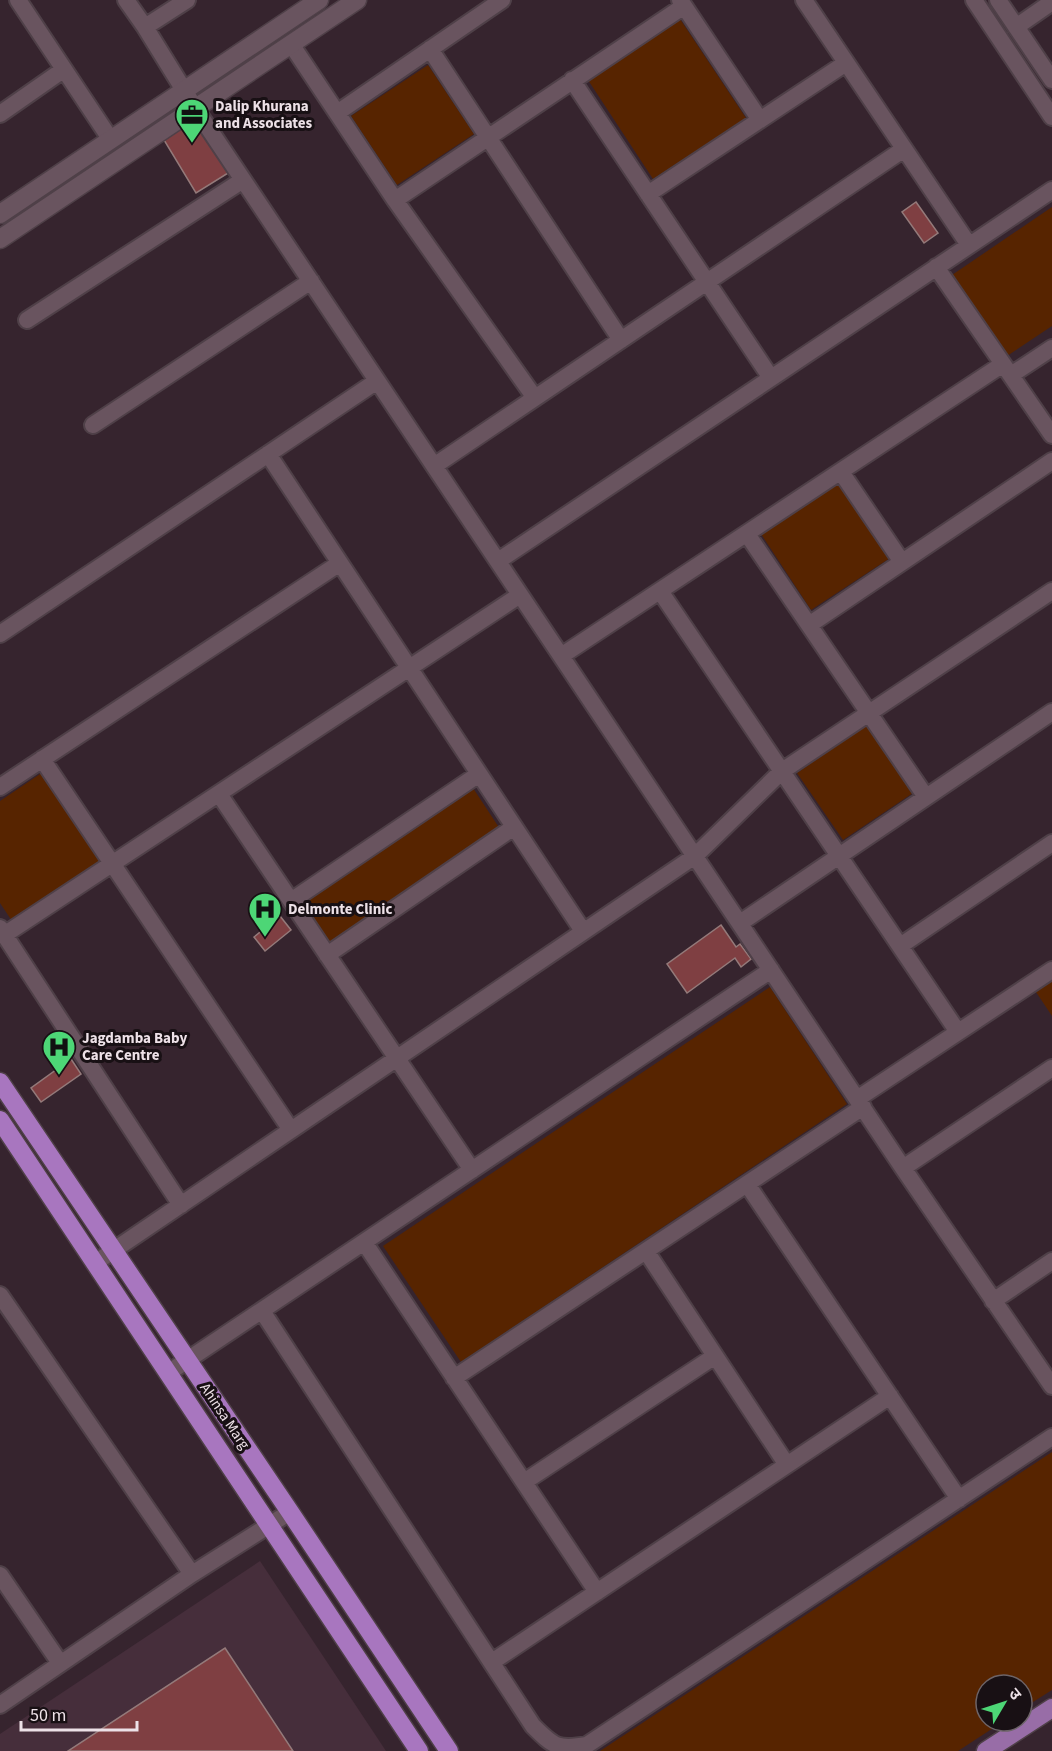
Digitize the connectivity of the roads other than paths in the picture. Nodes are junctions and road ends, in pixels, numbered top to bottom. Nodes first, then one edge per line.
1 (18, 0) edge
2 (126, 0) edge
3 (187, 0) edge
4 (319, 0) edge
5 (357, 0) edge
6 (502, 0) edge
7 (804, 0) edge
8 (974, 0) edge
9 (998, 0) edge
10 (1052, 2) edge
11 (682, 3) edge
12 (145, 27) junction
13 (1016, 27) junction
14 (291, 44) junction
15 (430, 49) junction
16 (846, 63) junction
17 (63, 70) junction
18 (572, 80) junction
19 (1052, 80) edge
20 (184, 91) junction
21 (195, 108) junction
22 (337, 113) junction
23 (0, 114) edge
24 (1052, 117) edge
25 (760, 120) junction
26 (488, 137) junction
27 (111, 140) junction
28 (904, 149) junction
29 (243, 180) junction
30 (1052, 190) edge
31 (648, 194) junction
32 (395, 200) junction
33 (0, 214) edge
34 (0, 239) edge
35 (969, 245) junction
36 (936, 267) junction
37 (311, 281) junction
38 (707, 282) junction
39 (27, 320) dead end
40 (621, 340) junction
41 (1052, 348) edge
42 (1007, 370) junction
43 (771, 378) junction
44 (377, 381) junction
45 (535, 398) junction
46 (93, 425) dead end
47 (1052, 435) edge
48 (268, 454) junction
49 (1052, 461) edge
50 (434, 466) junction
51 (841, 472) junction
52 (747, 534) junction
53 (498, 561) junction
54 (902, 562) junction
55 (340, 563) junction
56 (660, 591) junction
57 (1052, 591) edge
58 (520, 595) junction
59 (809, 625) junction
60 (0, 634) edge
61 (561, 656) junction
62 (410, 668) junction
63 (1052, 712) edge
64 (869, 713) junction
65 (42, 759) junction
66 (782, 771) junction
67 (479, 774) junction
68 (0, 787) edge
69 (219, 794) junction
70 (926, 797) junction
71 (514, 827) junction
72 (1052, 843) edge
73 (694, 856) junction
74 (839, 856) junction
75 (112, 864) junction
76 (291, 901) junction
77 (740, 923) junction
78 (2, 931) edge
79 (584, 931) junction
80 (900, 946) junction
81 (327, 955) junction
82 (771, 970) junction
83 (1052, 970) edge
84 (958, 1032) junction
85 (397, 1058) junction
86 (1052, 1068) edge
87 (0, 1082) edge
88 (860, 1103) junction
89 (0, 1120) edge
90 (291, 1130) junction
91 (903, 1168) junction
92 (472, 1170) junction
93 (747, 1184) junction
94 (181, 1205) junction
95 (364, 1242) junction
96 (113, 1250) junction
97 (646, 1251) junction
98 (1052, 1261) edge
99 (95, 1263) junction
100 (0, 1295) edge
101 (993, 1300) junction
102 (262, 1311) junction
103 (6, 1318) edge
104 (715, 1356) junction
105 (188, 1361) junction
106 (168, 1374) junction
107 (454, 1377) junction
108 (1052, 1386) edge
109 (890, 1396) junction
110 (1052, 1437) edge
111 (787, 1464) junction
112 (524, 1482) junction
113 (959, 1498) junction
114 (290, 1512) junction
115 (268, 1525) junction
116 (0, 1575) edge
117 (192, 1575) junction
118 (597, 1592) junction
119 (492, 1662) junction
120 (60, 1663) junction
121 (0, 1705) edge
122 (1052, 1707) edge
123 (419, 1751) edge
124 (448, 1751) edge
125 (986, 1751) edge

1 - 17 street
2 - 12 street
3 - 12 street
4 - 20 street
5 - 14 street
6 - 15 street
7 - 16 street
8 - 24 street
9 - 13 street
10 - 13 street
11 - 18 street
11 - 25 street
12 - 20 street
13 - 19 street
14 - 21 street
14 - 22 street
15 - 22 street
15 - 26 street
16 - 25 street
16 - 28 street
17 - 23 street
17 - 27 street
18 - 26 street
18 - 31 street
20 - 21 street
20 - 27 street
21 - 29 street
21 - 34 street
22 - 32 street
25 - 31 street
26 - 32 street
26 - 40 street
27 - 33 street
28 - 35 street
28 - 38 street
29 - 37 street
29 - 39 street
30 - 35 street
31 - 38 street
32 - 45 street
35 - 36 street
36 - 42 street
36 - 43 street
37 - 44 street
37 - 46 street
38 - 40 street
38 - 43 street
40 - 45 street
41 - 42 street
42 - 47 street
42 - 51 street
43 - 53 street
44 - 48 street
44 - 50 street
45 - 50 street
48 - 55 street
48 - 60 street
49 - 54 street
50 - 53 street
51 - 52 street
51 - 54 street
52 - 56 street
52 - 59 street
53 - 58 street
54 - 59 street
55 - 62 street
55 - 65 street
56 - 61 street
56 - 66 street
57 - 64 street
58 - 61 street
58 - 62 street
59 - 64 street
61 - 73 street
62 - 67 street
62 - 69 street
63 - 70 street
64 - 66 street
64 - 70 street
65 - 68 street
65 - 75 street
66 - 73 street
66 - 74 street
67 - 71 street
67 - 76 street
69 - 75 street
69 - 76 street
70 - 74 street
71 - 79 street
71 - 81 street
72 - 80 street
73 - 77 street
73 - 79 street
74 - 77 street
74 - 80 street
75 - 78 street
75 - 90 street
76 - 81 street
77 - 82 street
78 - 94 street
79 - 85 street
80 - 84 street
81 - 85 street
82 - 88 street
82 - 92 street
83 - 84 street
84 - 88 street
85 - 90 street
85 - 92 street
86 - 91 street
87 - 96 highway, Ahinsa Marg
88 - 91 street
88 - 93 street
89 - 99 highway, Ahinsa Marg
90 - 94 street
91 - 101 street
92 - 95 street
93 - 97 street
93 - 109 street
94 - 96 street
95 - 102 street
95 - 107 street
96 - 99 street
96 - 105 highway, Ahinsa Marg
97 - 104 street
97 - 107 street
98 - 101 street
99 - 106 highway, Ahinsa Marg
100 - 103 street
101 - 108 street
102 - 105 street
102 - 119 street
103 - 117 street
104 - 111 street
104 - 112 street
105 - 106 street
105 - 114 highway, Ahinsa Marg
106 - 115 highway, Ahinsa Marg
107 - 112 street
109 - 111 street
109 - 113 street
110 - 113 street
111 - 118 street
112 - 118 street
113 - 119 street
114 - 115 street
114 - 124 highway, Ahinsa Marg
115 - 117 street
115 - 123 highway, Ahinsa Marg
116 - 120 street
117 - 120 street
118 - 119 street
120 - 121 street
122 - 125 main road

